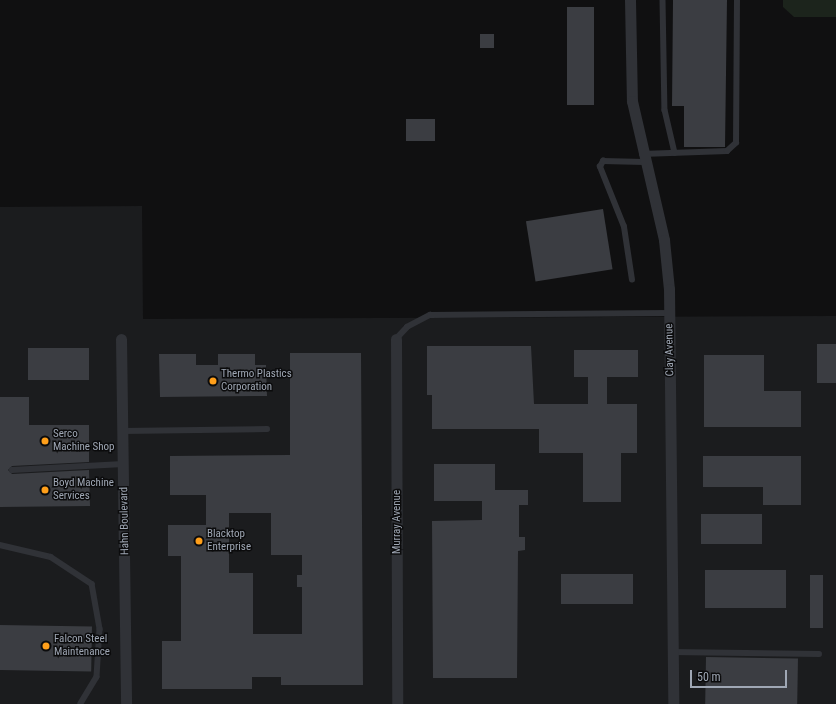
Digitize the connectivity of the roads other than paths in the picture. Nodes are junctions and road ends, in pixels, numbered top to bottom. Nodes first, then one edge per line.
1 (630, 0) edge
2 (663, 0) edge
3 (737, 0) edge
4 (675, 153) junction
5 (643, 158) junction
6 (632, 280) dead end
7 (670, 313) junction
8 (121, 339) dead end
9 (396, 339) joint
10 (266, 429) dead end
11 (123, 431) junction
12 (124, 464) junction
13 (12, 470) dead end
14 (0, 545) edge
15 (672, 652) junction
16 (819, 654) dead end
17 (81, 704) edge
18 (126, 704) edge
19 (397, 704) edge
20 (672, 704) edge

1 - 5 street, Clay Avenue
2 - 4 lane
3 - 4 lane
4 - 5 lane
5 - 6 lane
5 - 7 street, Clay Avenue
7 - 9 lane
7 - 15 street, Clay Avenue
8 - 11 street, Hahn Boulevard
9 - 19 street, Murray Avenue
10 - 11 lane
11 - 12 street, Hahn Boulevard
12 - 13 lane
12 - 18 street, Hahn Boulevard
14 - 17 lane
15 - 16 lane
15 - 20 street, Clay Avenue

